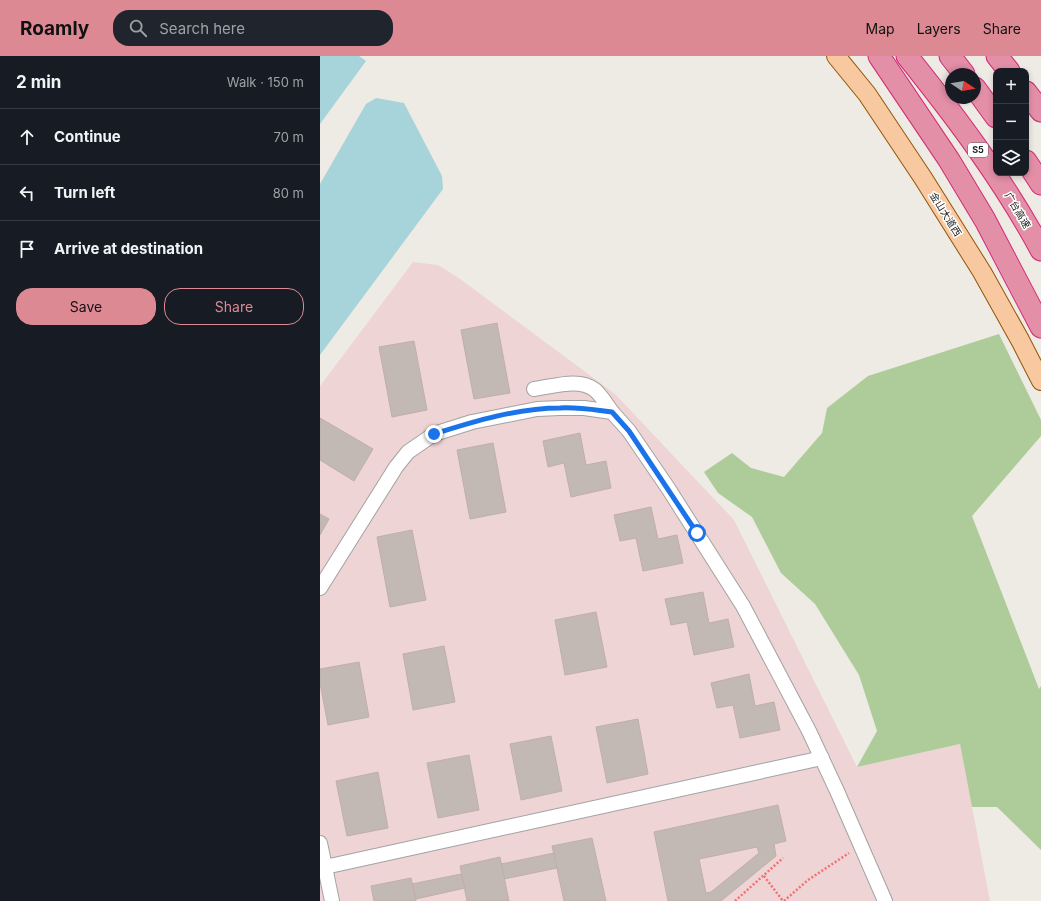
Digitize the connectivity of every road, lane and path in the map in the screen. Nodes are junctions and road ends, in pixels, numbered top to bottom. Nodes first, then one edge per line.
1 (836, 56) edge
2 (879, 56) edge
3 (907, 56) edge
4 (950, 56) edge
5 (997, 56) edge
6 (959, 68) edge
7 (1007, 68) edge
8 (981, 96) edge
9 (1029, 96) edge
10 (1041, 111) edge
11 (993, 112) edge
12 (1029, 166) edge
13 (1041, 184) edge
14 (1041, 250) edge
15 (1041, 327) edge
16 (1041, 381) edge
17 (534, 389) dead end
18 (612, 412) junction
19 (320, 588) edge
20 (822, 758) junction
21 (320, 843) edge
22 (861, 845) junction
23 (783, 858) dead end
24 (325, 867) junction
25 (764, 876) junction
26 (332, 901) edge
27 (735, 901) edge
28 (784, 901) edge
29 (886, 901) edge

1 - 16 main road, 金山大道西
2 - 15 highway
3 - 14 highway, 广台高速 / S5
4 - 6 highway
5 - 7 highway
8 - 11 highway
9 - 10 highway
12 - 13 highway
17 - 18 street
18 - 19 street
18 - 20 street
20 - 22 street
20 - 24 street
21 - 24 street
22 - 28 path
22 - 29 street
23 - 25 path
24 - 26 street
25 - 27 path
25 - 28 path

